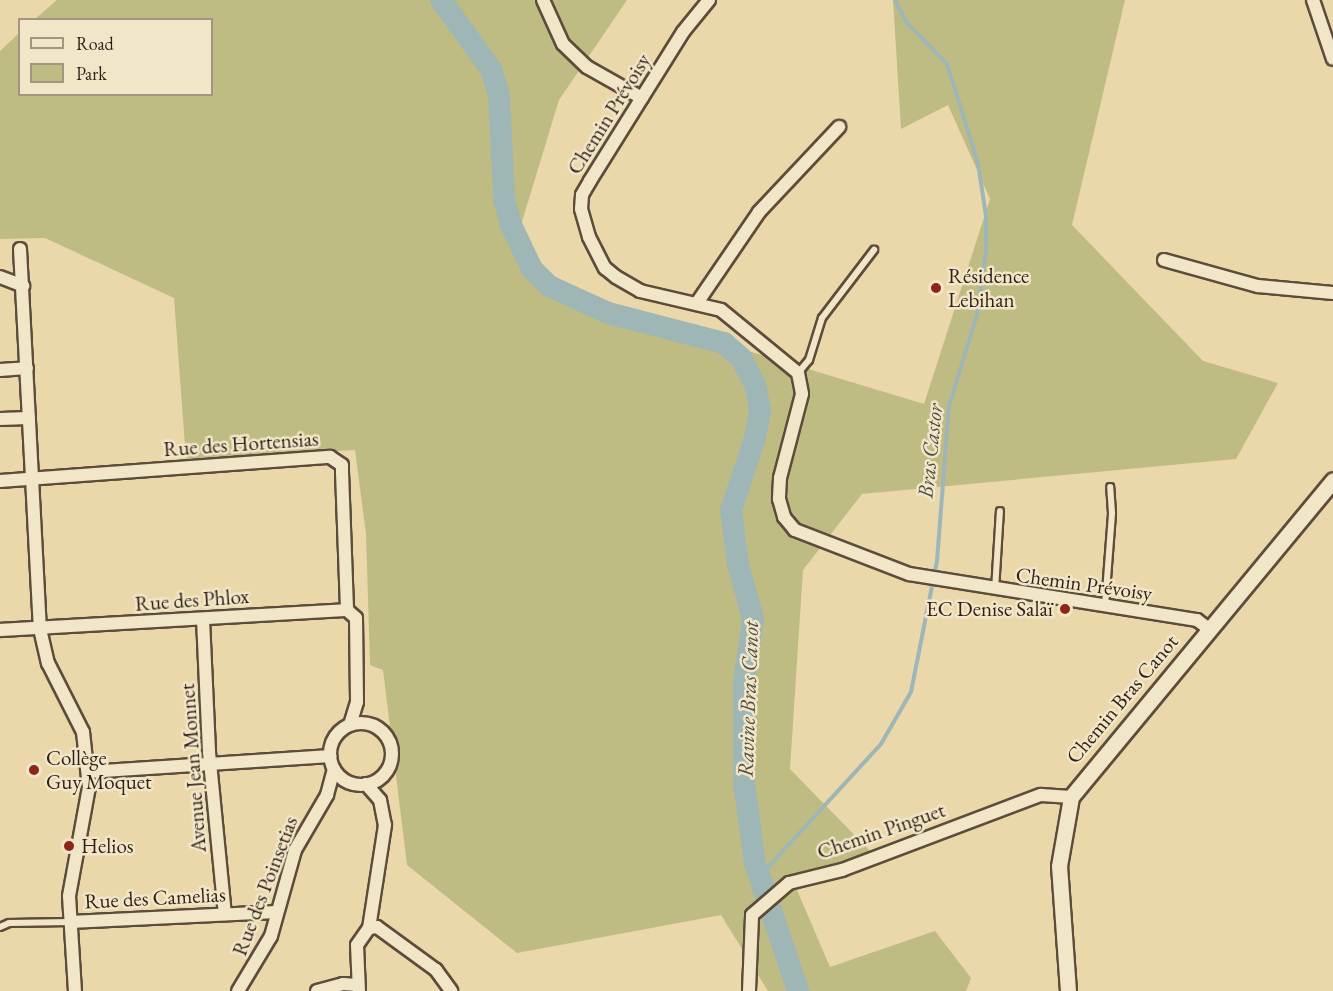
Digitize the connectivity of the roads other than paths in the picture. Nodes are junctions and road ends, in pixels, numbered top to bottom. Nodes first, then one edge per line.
1 (543, 0) edge
2 (709, 0) edge
3 (1313, 0) edge
4 (1333, 59) edge
5 (642, 98) junction
6 (839, 127) dead end
7 (20, 249) dead end
8 (874, 250) dead end
9 (1164, 260) dead end
10 (0, 277) edge
11 (23, 286) junction
12 (1333, 293) edge
13 (697, 303) junction
14 (27, 368) junction
15 (0, 370) edge
16 (798, 373) junction
17 (29, 418) junction
18 (0, 419) edge
19 (32, 479) junction
20 (1333, 480) edge
21 (0, 481) edge
22 (1110, 487) dead end
23 (1000, 511) dead end
24 (994, 591) junction
25 (1105, 605) junction
26 (347, 610) junction
27 (203, 619) junction
28 (40, 629) junction
29 (1209, 629) junction
30 (0, 630) edge
31 (357, 702) junction
32 (370, 724) junction
33 (350, 725) junction
34 (330, 756) junction
35 (210, 763) junction
36 (334, 769) junction
37 (88, 772) junction
38 (382, 776) junction
39 (349, 782) junction
40 (366, 784) junction
41 (327, 795) junction
42 (1071, 797) junction
43 (380, 800) junction
44 (276, 912) junction
45 (225, 914) junction
46 (71, 922) junction
47 (0, 925) edge
48 (369, 928) junction
49 (359, 988) edge
50 (75, 991) edge
51 (238, 991) edge
52 (317, 991) edge
53 (451, 991) edge
54 (749, 991) edge
55 (1068, 991) edge

1 - 5 street
2 - 5 street, Chemin Prévoisy
3 - 4 street
5 - 13 street, Chemin Prévoisy
6 - 13 street
7 - 11 street
8 - 16 lane
9 - 12 street
10 - 11 street
11 - 14 street
13 - 16 street, Chemin Prévoisy
14 - 15 street
14 - 17 street
16 - 24 street, Chemin Prévoisy
17 - 18 street
17 - 19 street
19 - 21 street
19 - 26 street, Rue des Hortensias
19 - 28 street
20 - 29 street, Chemin Bras Canot
22 - 25 lane
23 - 24 lane
24 - 25 street, Chemin Prévoisy
25 - 29 street, Chemin Prévoisy
26 - 27 street, Rue des Phlox
26 - 31 street
27 - 28 street, Rue des Phlox
27 - 35 street, Avenue Jean Monnet
28 - 30 street, Rue des Phlox
28 - 37 street
29 - 42 street, Chemin Bras Canot
31 - 32 street
31 - 33 street
32 - 33 street
32 - 38 street
33 - 34 street
34 - 35 street
34 - 36 street
35 - 37 street
35 - 45 street, Avenue Jean Monnet
36 - 39 street
36 - 41 street, Rue des Poinsetias
37 - 46 street
38 - 40 street
38 - 43 street
39 - 40 street
39 - 41 street, Rue des Poinsetias
40 - 43 street
41 - 44 street, Rue des Poinsetias
42 - 54 street, Chemin Pinguet
42 - 55 street, Chemin Bras Canot
43 - 48 street
44 - 45 street, Rue des Camelias
44 - 51 street, Rue des Poinsetias
45 - 46 street, Rue des Camelias
46 - 47 lane
46 - 50 street
48 - 49 street
48 - 53 street
49 - 52 street

